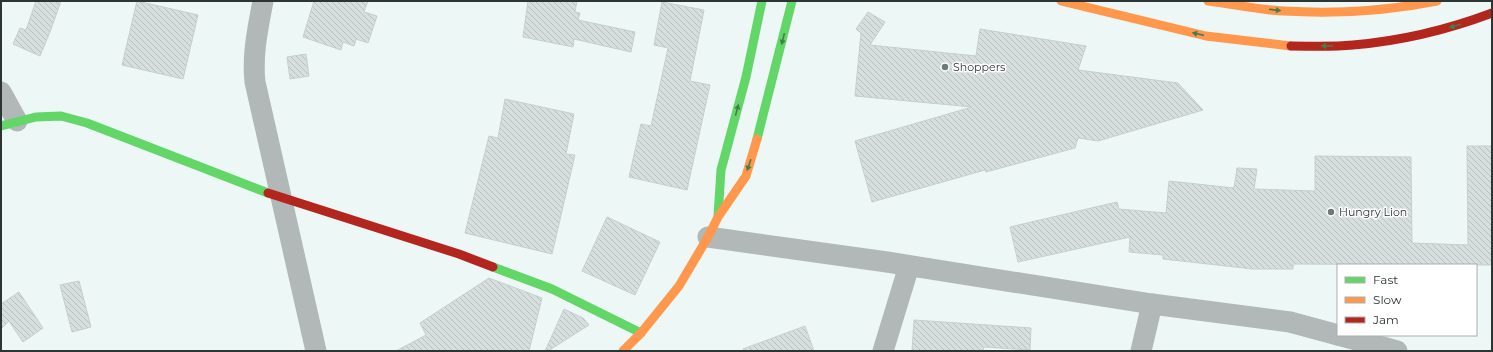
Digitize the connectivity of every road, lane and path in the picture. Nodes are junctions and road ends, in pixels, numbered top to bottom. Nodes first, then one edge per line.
1 (263, 1) edge
2 (762, 1) edge
3 (792, 1) edge
4 (1061, 1) edge
5 (1208, 1) edge
6 (1438, 1) edge
7 (1492, 13) edge
8 (1, 92) edge
9 (9, 123) edge
10 (283, 199) junction
11 (718, 217) junction
12 (708, 237) junction
13 (910, 266) junction
14 (1152, 304) junction
15 (641, 333) junction
16 (1337, 335) edge
17 (1342, 336) edge
18 (316, 351) edge
19 (623, 351) edge
20 (883, 351) edge
21 (1141, 351) edge
22 (1397, 351) edge

1 - 10 street
11 -> 2 main road
3 -> 11 main road
7 -> 4 main road
5 -> 6 main road
8 - 9 street
9 - 10 main road
10 - 15 main road
10 - 18 street
11 - 12 main road
12 - 13 street
12 - 15 main road
13 - 14 street
13 - 20 street
14 - 16 street
14 - 21 street
15 - 19 main road
17 - 22 street

